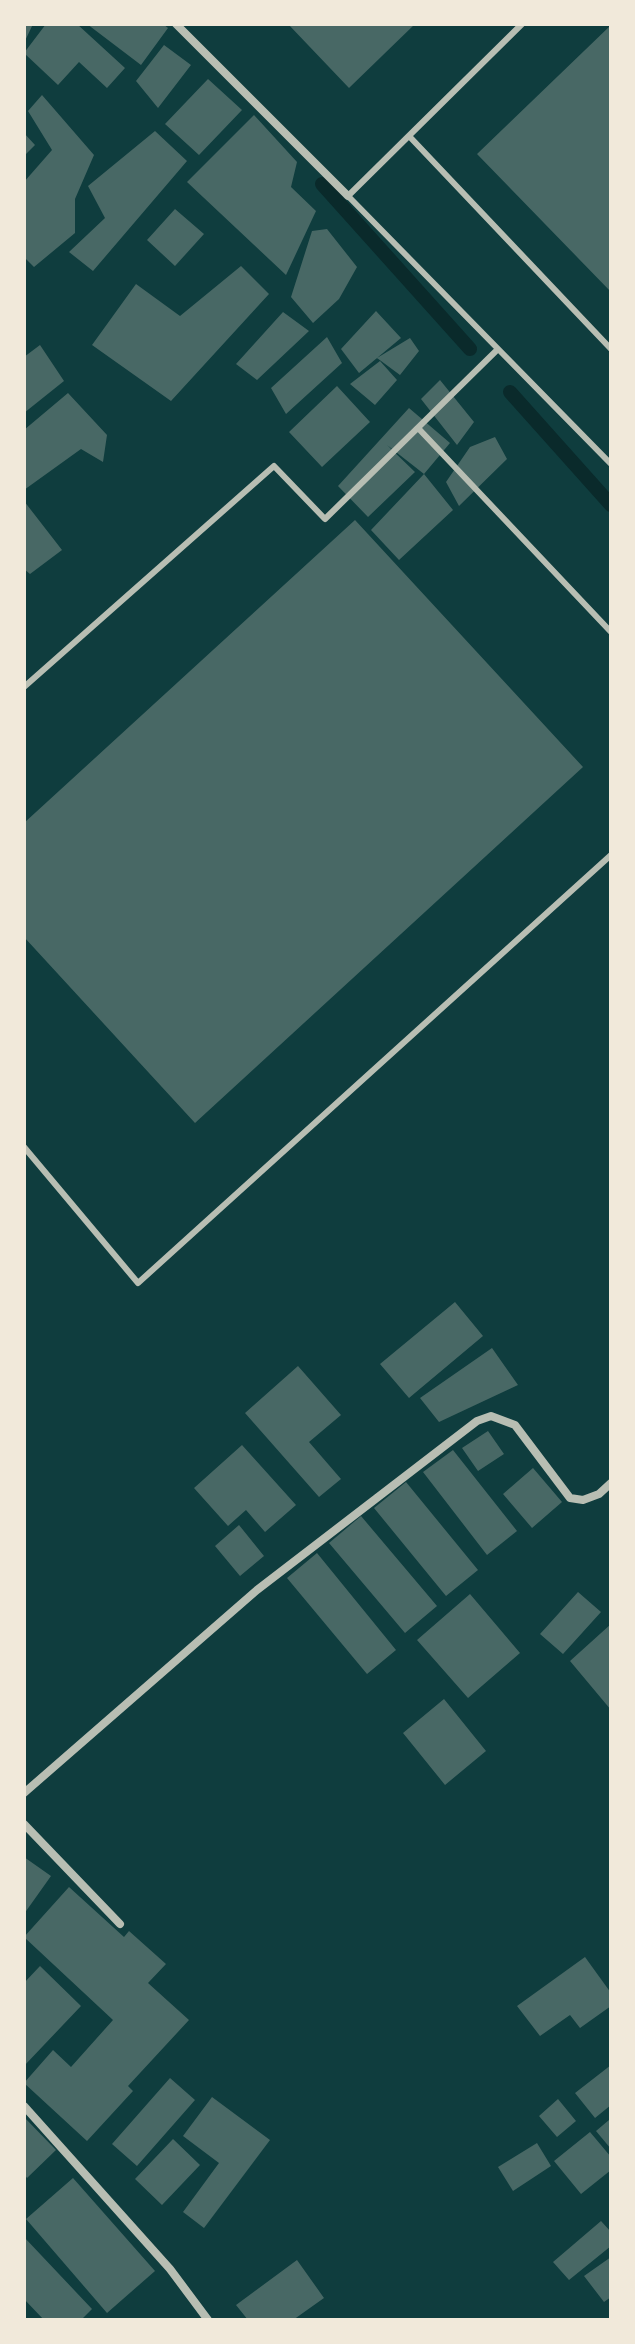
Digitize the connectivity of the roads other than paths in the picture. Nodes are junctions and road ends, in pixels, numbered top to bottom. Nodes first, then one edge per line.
1 (176, 24) edge
2 (522, 24) edge
3 (409, 136) junction
4 (348, 196) junction
5 (498, 349) junction
6 (611, 349) edge
7 (418, 428) junction
8 (611, 464) edge
9 (611, 632) edge
10 (24, 687) edge
11 (611, 855) edge
12 (24, 1147) edge
13 (611, 1483) edge
14 (24, 1793) edge
15 (24, 1824) edge
16 (120, 1924) dead end
17 (24, 2106) edge
18 (208, 2320) edge

1 - 4 street
2 - 3 lane
3 - 4 lane
3 - 6 lane
4 - 5 lane
5 - 7 lane
5 - 8 lane
7 - 9 lane
7 - 10 lane
11 - 12 lane
13 - 14 street
15 - 16 street
17 - 18 street

